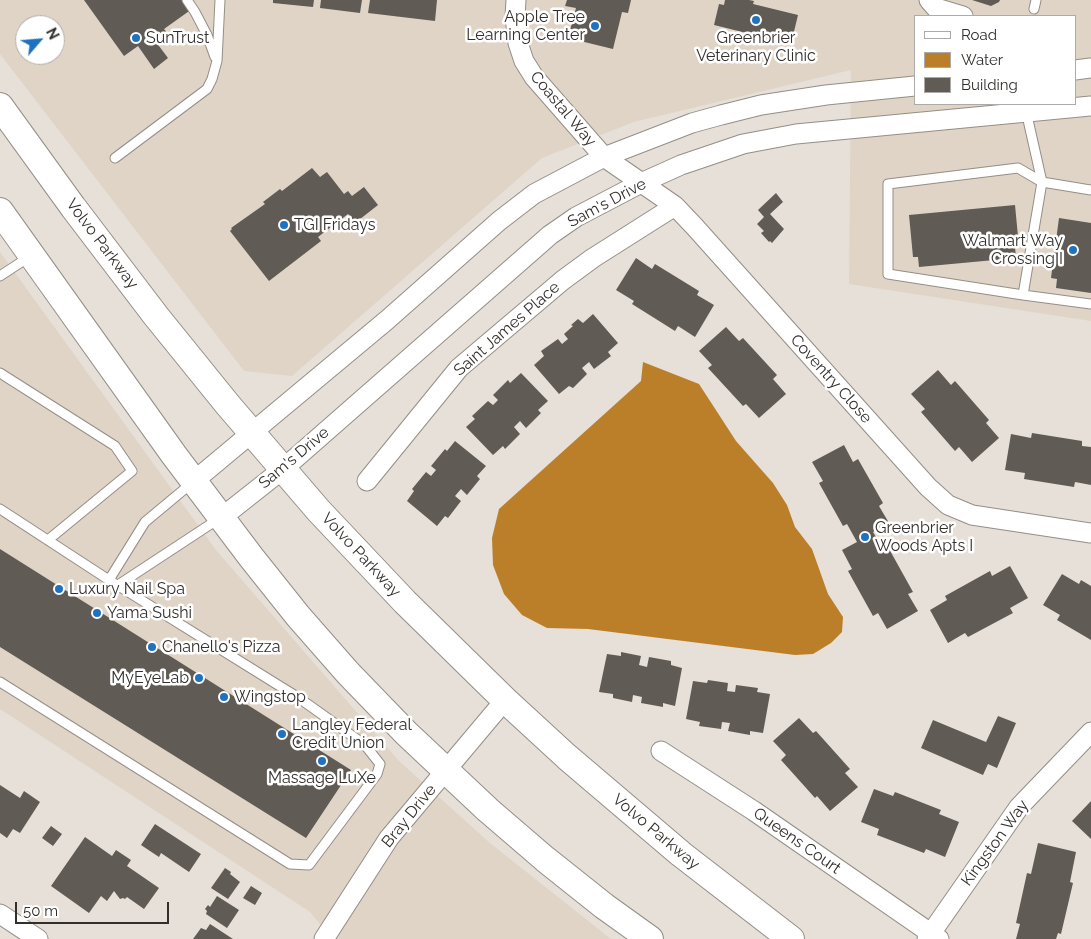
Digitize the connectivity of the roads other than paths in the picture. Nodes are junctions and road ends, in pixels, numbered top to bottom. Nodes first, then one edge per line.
1 (187, 0) edge
2 (220, 0) edge
3 (516, 0) edge
4 (929, 0) edge
5 (960, 15) edge
6 (216, 62) junction
7 (1091, 68) edge
8 (1076, 70) edge
9 (914, 86) edge
10 (0, 106) edge
11 (1091, 106) edge
12 (1026, 108) edge
13 (604, 157) junction
14 (116, 158) dead end
15 (1042, 182) junction
16 (641, 183) junction
17 (1091, 190) edge
18 (675, 206) junction
19 (5, 222) edge
20 (31, 255) junction
21 (0, 276) edge
22 (1022, 294) junction
23 (1091, 304) edge
24 (0, 373) edge
25 (252, 432) junction
26 (283, 469) junction
27 (194, 481) junction
28 (367, 481) dead end
29 (0, 509) edge
30 (221, 518) junction
31 (1091, 534) edge
32 (48, 540) junction
33 (114, 582) junction
34 (0, 682) edge
35 (505, 700) junction
36 (1091, 732) edge
37 (661, 751) dead end
38 (445, 772) junction
39 (0, 914) edge
40 (932, 937) edge
41 (38, 939) edge
42 (324, 939) edge
43 (650, 939) edge
44 (791, 939) edge

1 - 6 lane
2 - 6 lane
3 - 13 street, Coastal Way
4 - 5 street
6 - 14 lane
7 - 8 street
9 - 13 street
10 - 25 main road, Volvo Parkway
11 - 12 street, Sam's Drive
12 - 15 lane
12 - 16 street, Sam's Drive
13 - 16 street, Coventry Close
13 - 25 street
15 - 17 lane
15 - 22 lane
15 - 22 lane
16 - 18 street, Coventry Close
16 - 26 street, Sam's Drive
18 - 28 street, Saint James Place
18 - 31 street, Coventry Close
19 - 20 main road
20 - 21 lane
20 - 27 main road
22 - 23 lane
24 - 32 lane
25 - 26 main road, Volvo Parkway
25 - 27 street
26 - 30 street, Sam's Drive
26 - 35 main road, Volvo Parkway
27 - 30 main road
27 - 33 lane
29 - 32 lane
30 - 33 lane
30 - 38 main road
32 - 33 lane
33 - 34 lane
35 - 38 street, Bray Drive
35 - 44 main road, Volvo Parkway
36 - 40 street, Kingston Way
37 - 40 street, Queens Court
38 - 42 street, Bray Drive
38 - 43 main road
39 - 41 street

